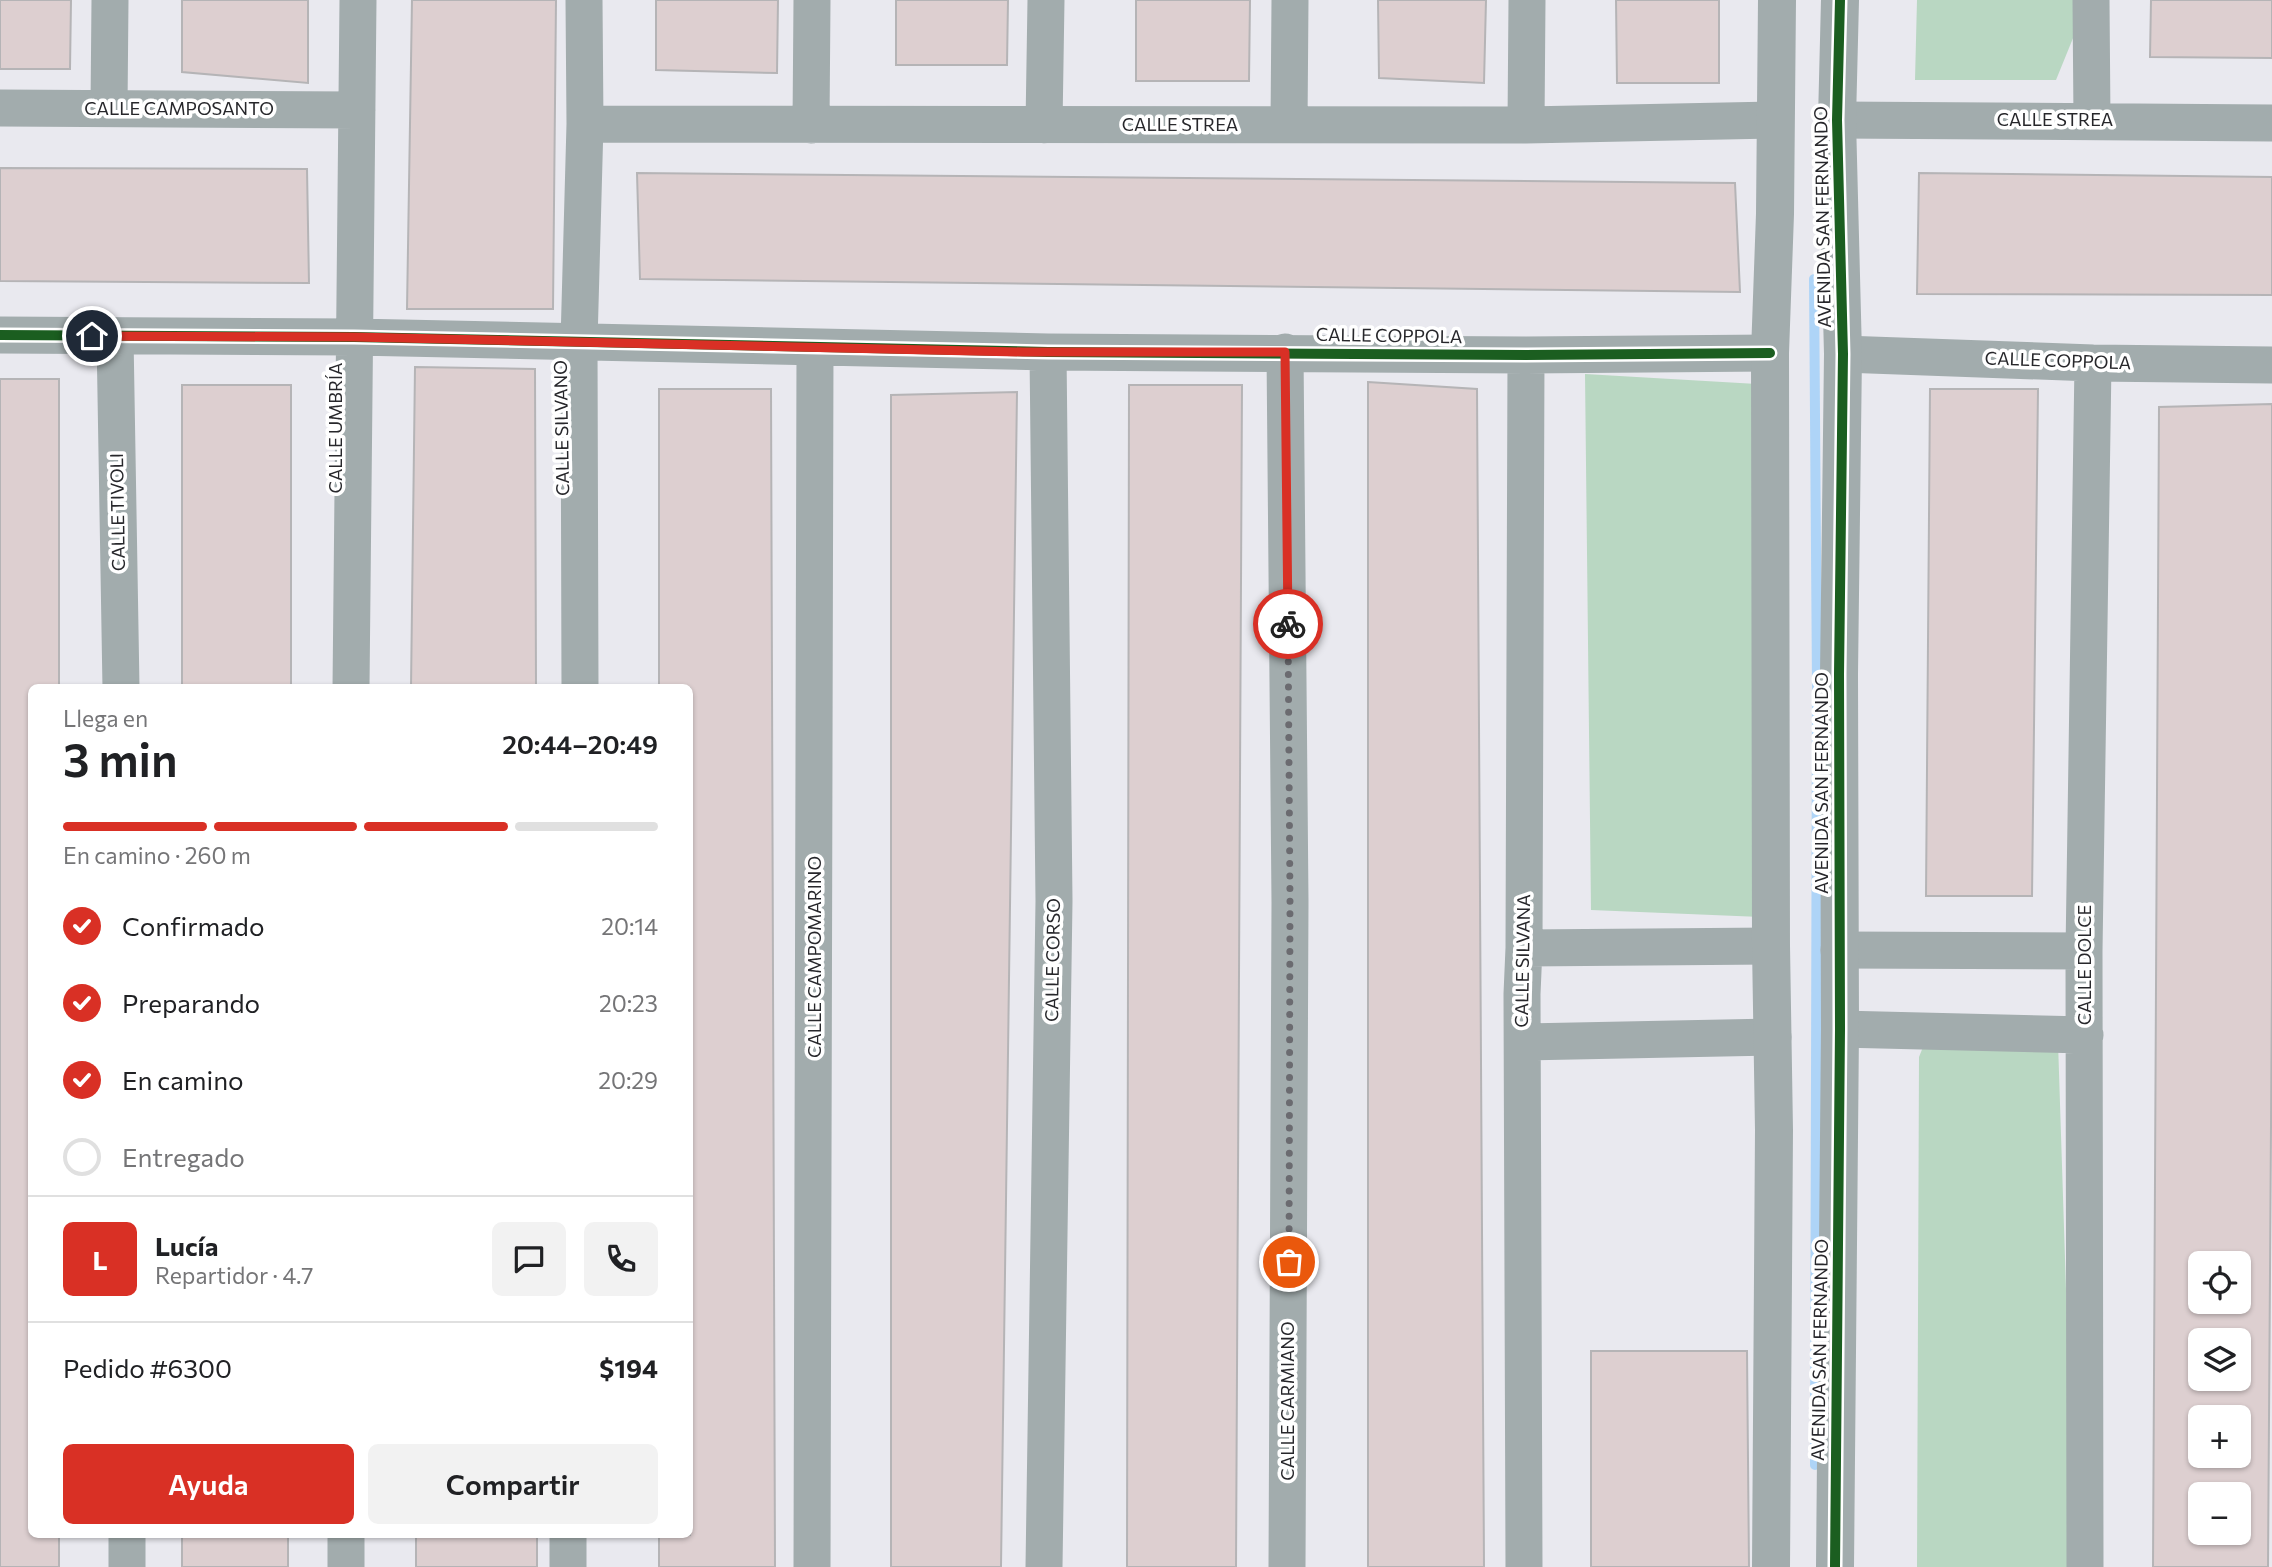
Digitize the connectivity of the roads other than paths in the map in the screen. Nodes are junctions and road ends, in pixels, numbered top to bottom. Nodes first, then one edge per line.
1 (110, 0) edge
2 (358, 0) edge
3 (584, 0) edge
4 (812, 0) edge
5 (1046, 0) edge
6 (1290, 0) edge
7 (1527, 0) edge
8 (1777, 0) edge
9 (1840, 0) edge
10 (2091, 0) edge
11 (0, 108) edge
12 (109, 108) junction
13 (357, 110) junction
14 (1774, 120) junction
15 (1837, 120) junction
16 (2092, 120) junction
17 (2272, 123) edge
18 (585, 124) junction
19 (811, 125) junction
20 (1044, 125) junction
21 (1289, 125) junction
22 (1526, 125) junction
23 (0, 335) edge
24 (114, 336) junction
25 (354, 337) junction
26 (579, 342) junction
27 (815, 348) junction
28 (1048, 352) junction
29 (1285, 352) junction
30 (1770, 353) junction
31 (1843, 354) junction
32 (1525, 355) junction
33 (2092, 363) junction
34 (2272, 365) edge
35 (121, 684) edge
36 (351, 684) edge
37 (580, 684) edge
38 (1772, 946) junction
39 (1524, 948) junction
40 (1839, 950) junction
41 (2084, 951) junction
42 (1840, 1029) junction
43 (2085, 1035) junction
44 (1773, 1037) junction
45 (1523, 1042) junction
46 (127, 1538) edge
47 (346, 1538) edge
48 (568, 1538) edge
49 (127, 1567) edge
50 (346, 1567) edge
51 (568, 1567) edge
52 (813, 1567) edge
53 (1044, 1567) edge
54 (1287, 1567) edge
55 (1524, 1567) edge
56 (1771, 1567) edge
57 (1835, 1567) edge
58 (2085, 1567) edge

1 - 12 street
2 - 13 street, CALLE UMBRÍA
3 - 18 street, CALLE SILVANO
4 - 19 street
5 - 20 street
6 - 21 street
7 - 22 street
8 - 14 street
9 - 15 street, AVENIDA SAN FERNANDO
10 - 16 street
11 - 12 street, CALLE CAMPOSANTO
12 - 13 street, CALLE CAMPOSANTO
13 - 25 street, CALLE UMBRÍA
14 - 22 street, CALLE STREA
14 - 30 street
15 - 16 street, CALLE STREA
15 - 31 street, AVENIDA SAN FERNANDO
16 - 17 street, CALLE STREA
18 - 19 street, CALLE STREA
18 - 26 street, CALLE SILVANO
19 - 20 street, CALLE STREA
20 - 21 street, CALLE STREA
21 - 22 street, CALLE STREA
23 - 24 street, CALLE COPPOLA
24 - 25 street, CALLE COPPOLA
24 - 35 street, CALLE TIVOLI
25 - 26 street, CALLE COPPOLA
25 - 36 street, CALLE UMBRÍA
26 - 27 street, CALLE COPPOLA
26 - 37 street, CALLE SILVANO
27 - 28 street, CALLE COPPOLA
27 - 52 street, CALLE CAMPOMARINO
28 - 29 street, CALLE COPPOLA
28 - 53 street, CALLE CORSO
29 - 32 street, CALLE COPPOLA
29 - 54 street, CALLE CARMIANO
30 - 32 street, CALLE COPPOLA
30 - 38 street
31 - 33 street, CALLE COPPOLA
31 - 40 street, AVENIDA SAN FERNANDO
32 - 39 street, CALLE SILVANA
33 - 34 street, CALLE COPPOLA
33 - 41 street, CALLE DOLCE
38 - 39 street
38 - 44 street
39 - 45 street, CALLE SILVANA
40 - 41 street
40 - 42 street, AVENIDA SAN FERNANDO
41 - 43 street, CALLE DOLCE
42 - 43 street
42 - 57 street, AVENIDA SAN FERNANDO
43 - 58 street, CALLE DOLCE
44 - 45 street
44 - 56 street
45 - 55 street, CALLE SILVANA
46 - 49 street
47 - 50 street
48 - 51 street

